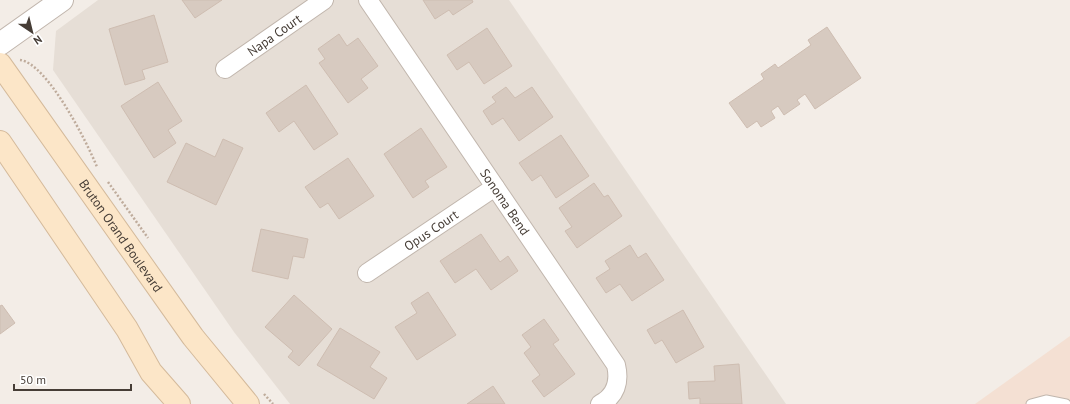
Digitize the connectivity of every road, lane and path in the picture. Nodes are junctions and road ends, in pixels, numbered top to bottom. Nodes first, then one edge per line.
1 (62, 0) edge
2 (324, 0) edge
3 (368, 0) edge
4 (2, 43) edge
5 (0, 64) edge
6 (225, 69) dead end
7 (0, 142) edge
8 (98, 169) dead end
9 (106, 179) dead end
10 (495, 187) junction
11 (152, 244) dead end
12 (367, 273) dead end
13 (254, 396) edge
14 (178, 404) edge
15 (273, 404) edge
16 (600, 404) edge
17 (1032, 404) edge
18 (1066, 404) edge

1 - 4 street
2 - 6 street, Napa Court
3 - 10 street, Sonoma Bend
4 - 8 path
5 - 13 main road, Bruton Orand Boulevard
7 - 14 main road
9 - 11 path
10 - 12 street, Opus Court
10 - 16 street, Sonoma Bend
13 - 15 path
17 - 18 lane

